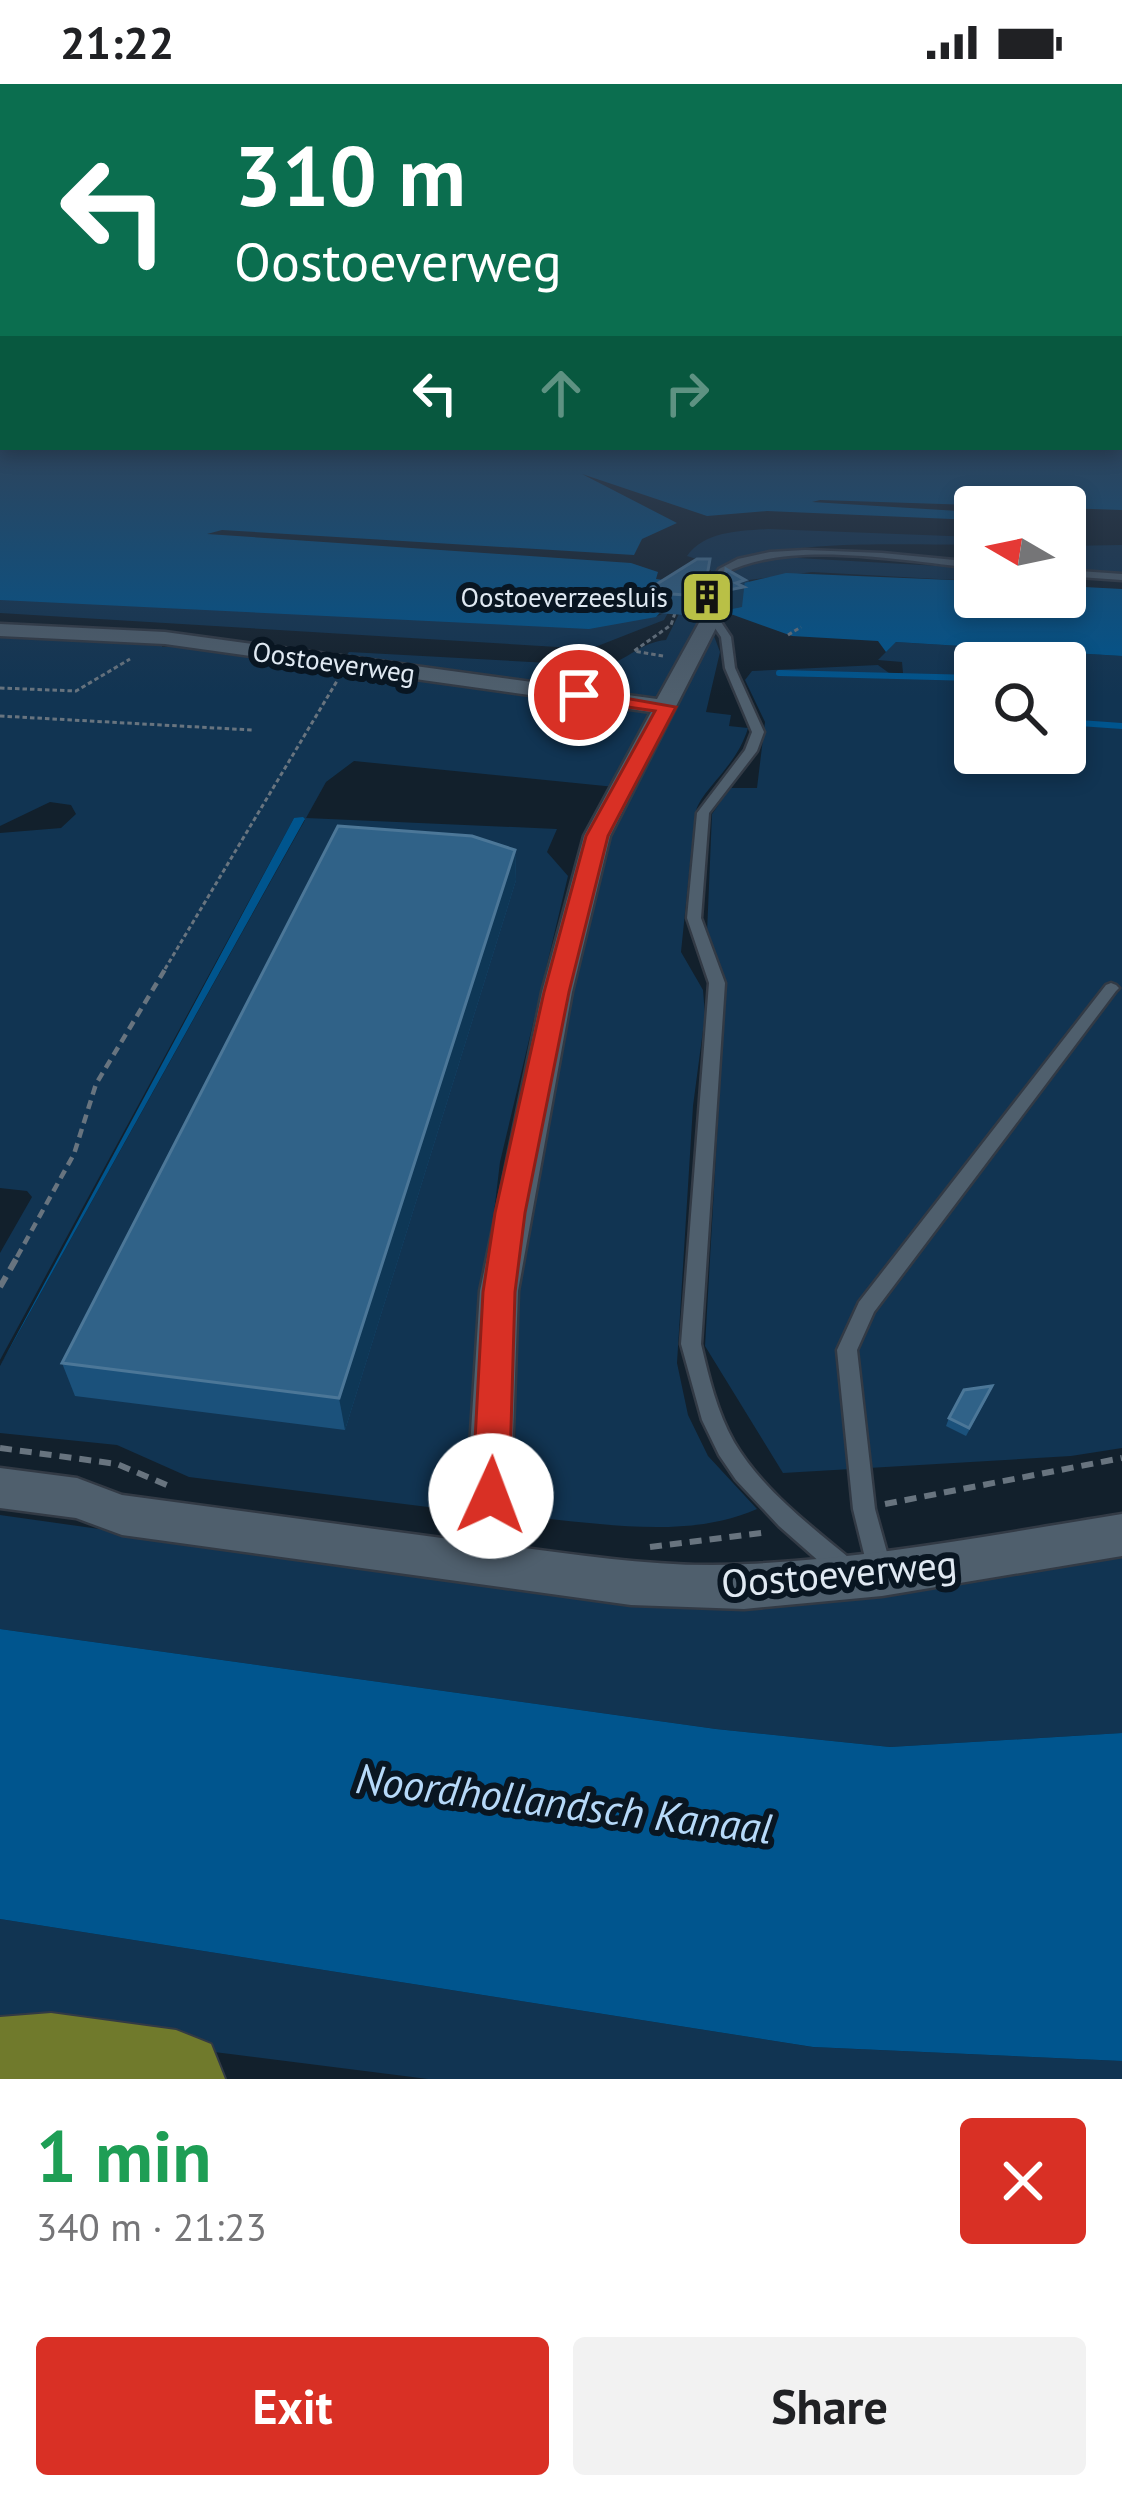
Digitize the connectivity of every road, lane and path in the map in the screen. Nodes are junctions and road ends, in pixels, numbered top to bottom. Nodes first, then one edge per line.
1 (954, 563) edge
2 (1086, 574) edge
3 (1122, 577) edge
4 (664, 613) edge
5 (712, 616) junction
6 (801, 627) dead end
7 (0, 630) edge
8 (788, 635) dead end
9 (192, 642) junction
10 (664, 656) dead end
11 (355, 664) junction
12 (0, 688) edge
13 (667, 707) junction
14 (0, 716) edge
15 (252, 730) dead end
16 (1112, 988) dead end
17 (0, 1287) edge
18 (0, 1448) edge
19 (1122, 1458) edge
20 (0, 1488) edge
21 (184, 1491) dead end
22 (864, 1509) junction
23 (794, 1526) junction
24 (1122, 1535) edge
25 (644, 1547) dead end
26 (482, 1565) junction
27 (868, 1576) junction
28 (0, 2066) edge
29 (176, 2079) edge

1 - 5 lane
2 - 3 lane
4 - 10 path
5 - 13 street
5 - 23 lane
6 - 8 path
7 - 9 street, Oostoeverweg
9 - 11 street, Oostoeverweg
9 - 12 path
11 - 13 street, Oostoeverweg
11 - 17 path
13 - 26 street
14 - 15 path
16 - 22 lane
18 - 21 path
19 - 22 path, Oostoeverweg
20 - 26 street, Oostoeverweg
22 - 27 lane
23 - 25 path, Oostoeverweg
23 - 27 lane
24 - 27 street, Oostoeverweg
26 - 27 street, Oostoeverweg
28 - 29 main road

